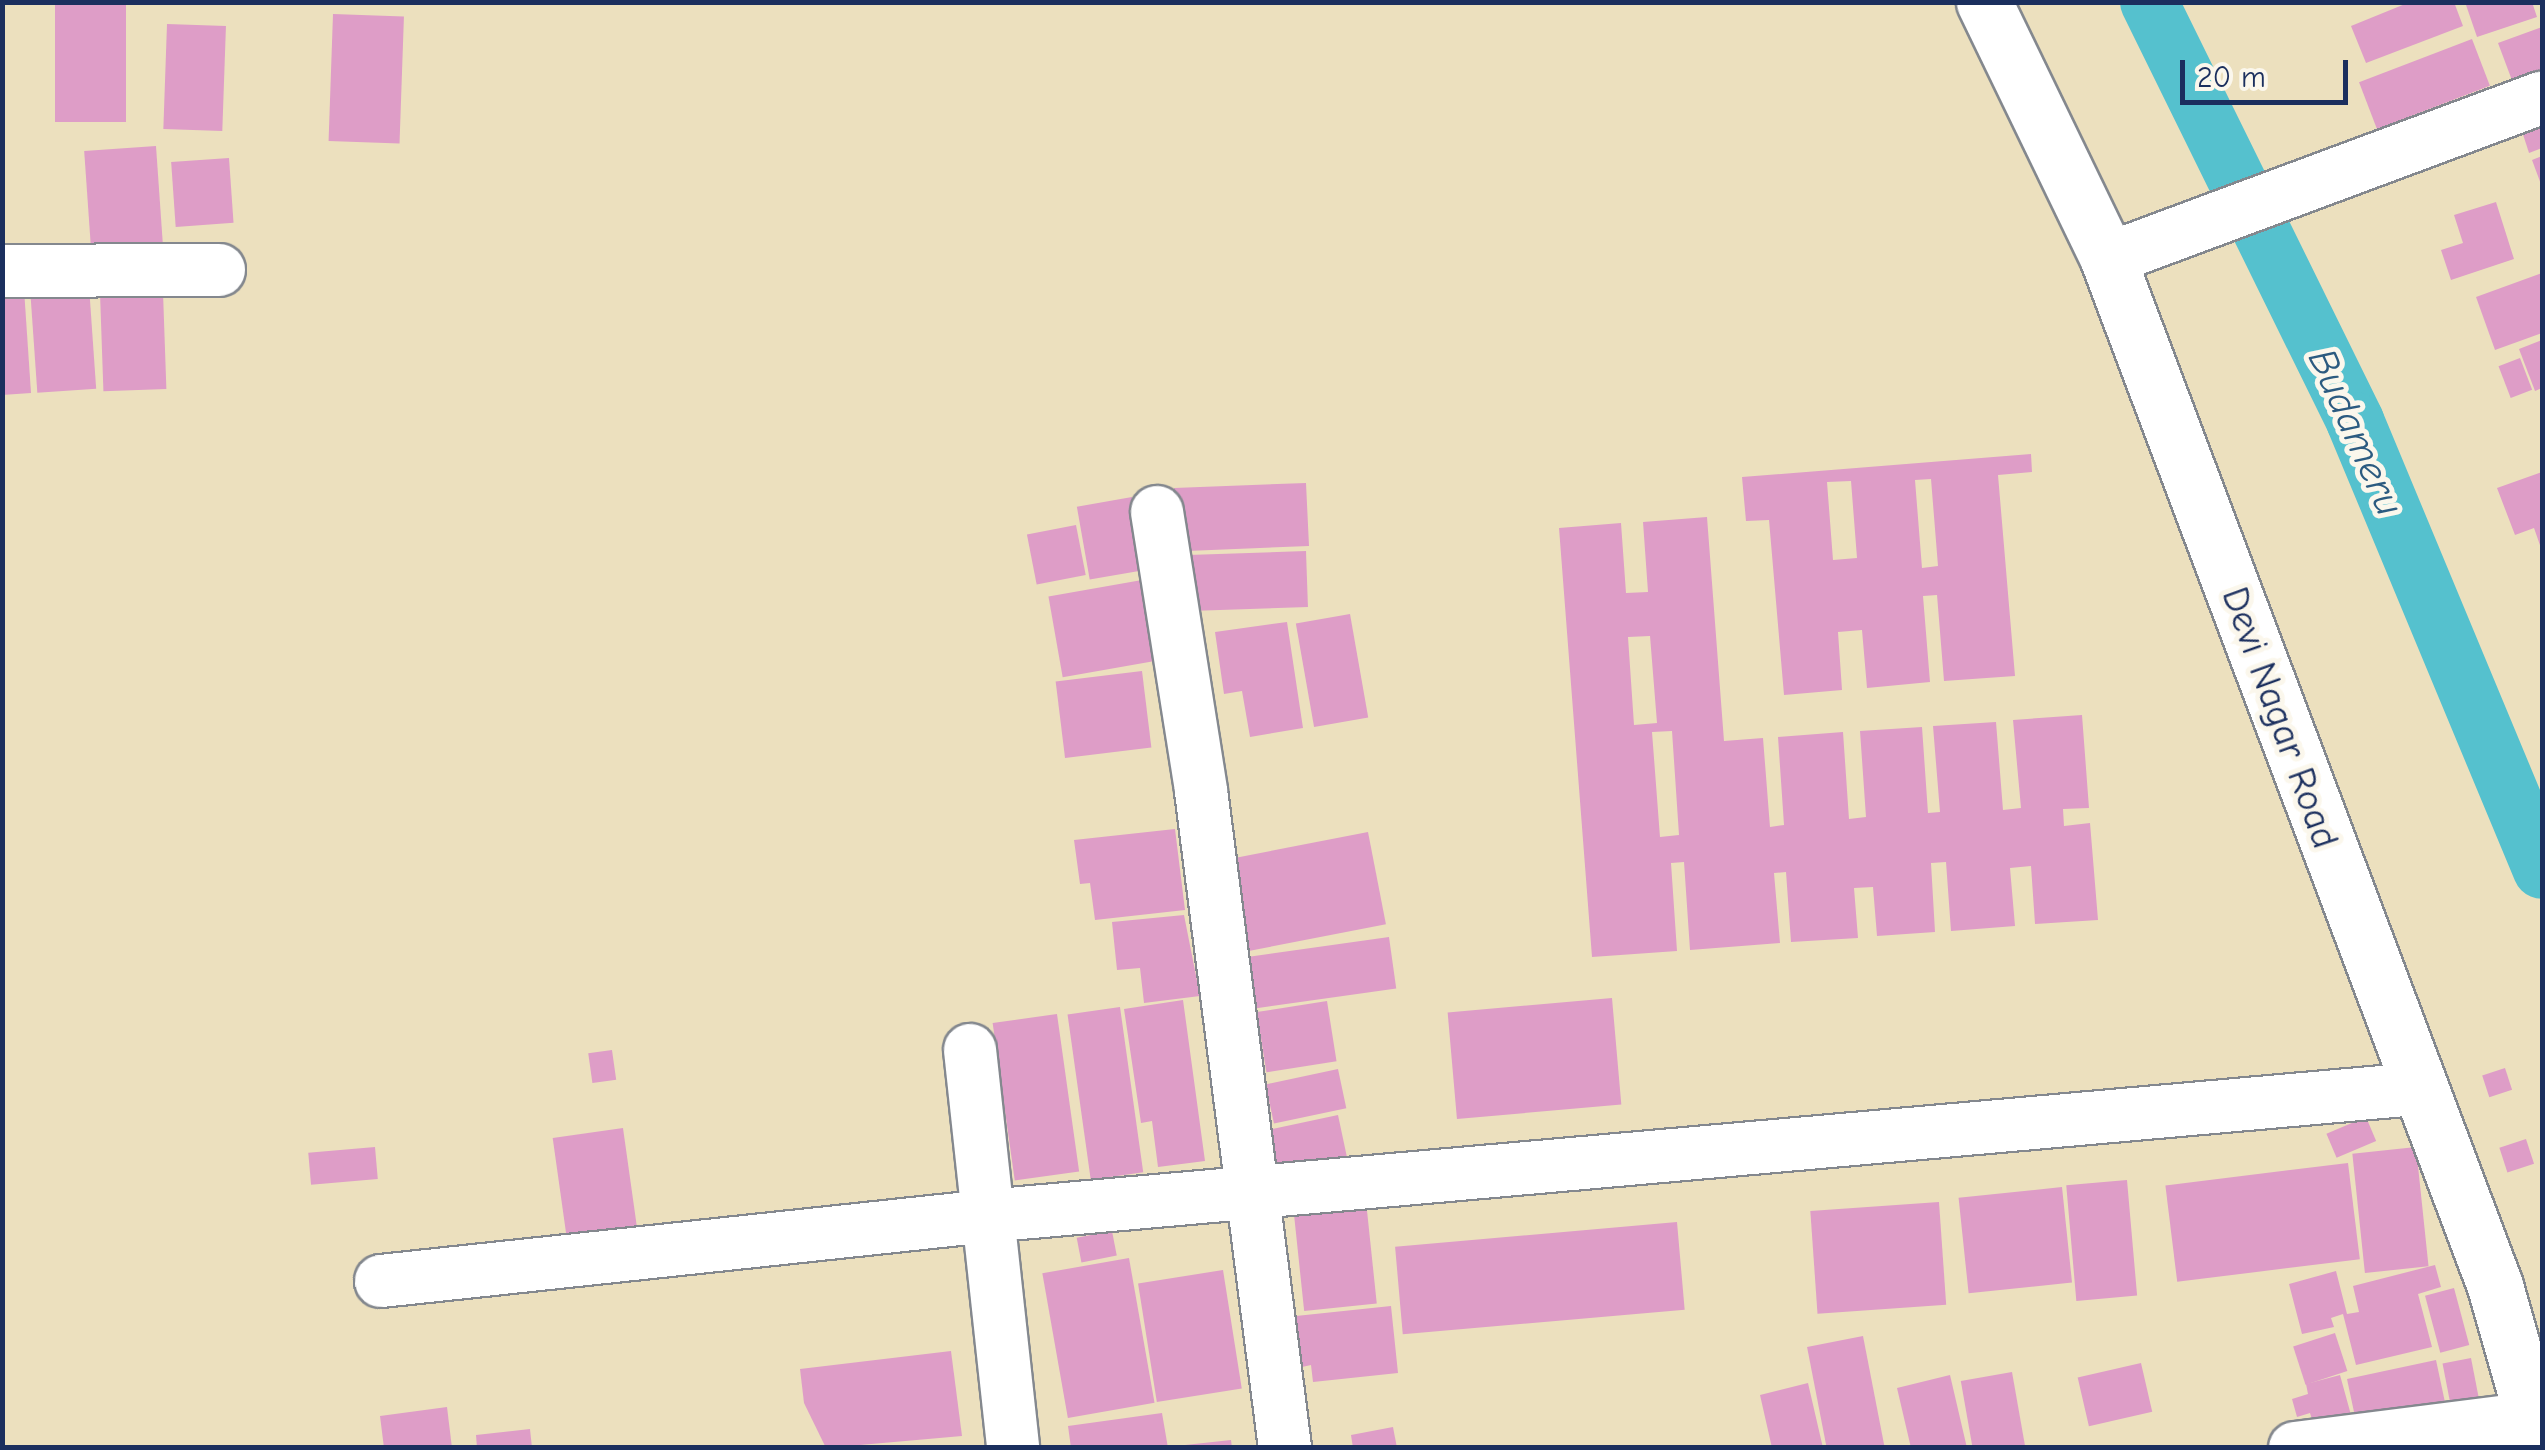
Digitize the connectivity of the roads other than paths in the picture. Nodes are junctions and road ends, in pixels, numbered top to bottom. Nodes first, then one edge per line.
1 (1984, 2) edge
2 (2542, 98) edge
3 (2108, 259) junction
4 (220, 270) dead end
5 (2, 272) edge
6 (1156, 512) dead end
7 (970, 1050) dead end
8 (2417, 1089) junction
9 (1256, 1193) junction
10 (988, 1216) junction
11 (381, 1280) dead end
12 (2537, 1432) edge
13 (1013, 1448) edge
14 (1285, 1448) edge
15 (2295, 1448) edge

1 - 3 street, Devi Nagar Road
2 - 3 street
3 - 8 street, Devi Nagar Road
4 - 5 street
6 - 9 street
7 - 10 street
8 - 9 street
8 - 12 street, Devi Nagar Road
9 - 10 street
9 - 14 street
10 - 11 street
10 - 13 street
12 - 15 street

